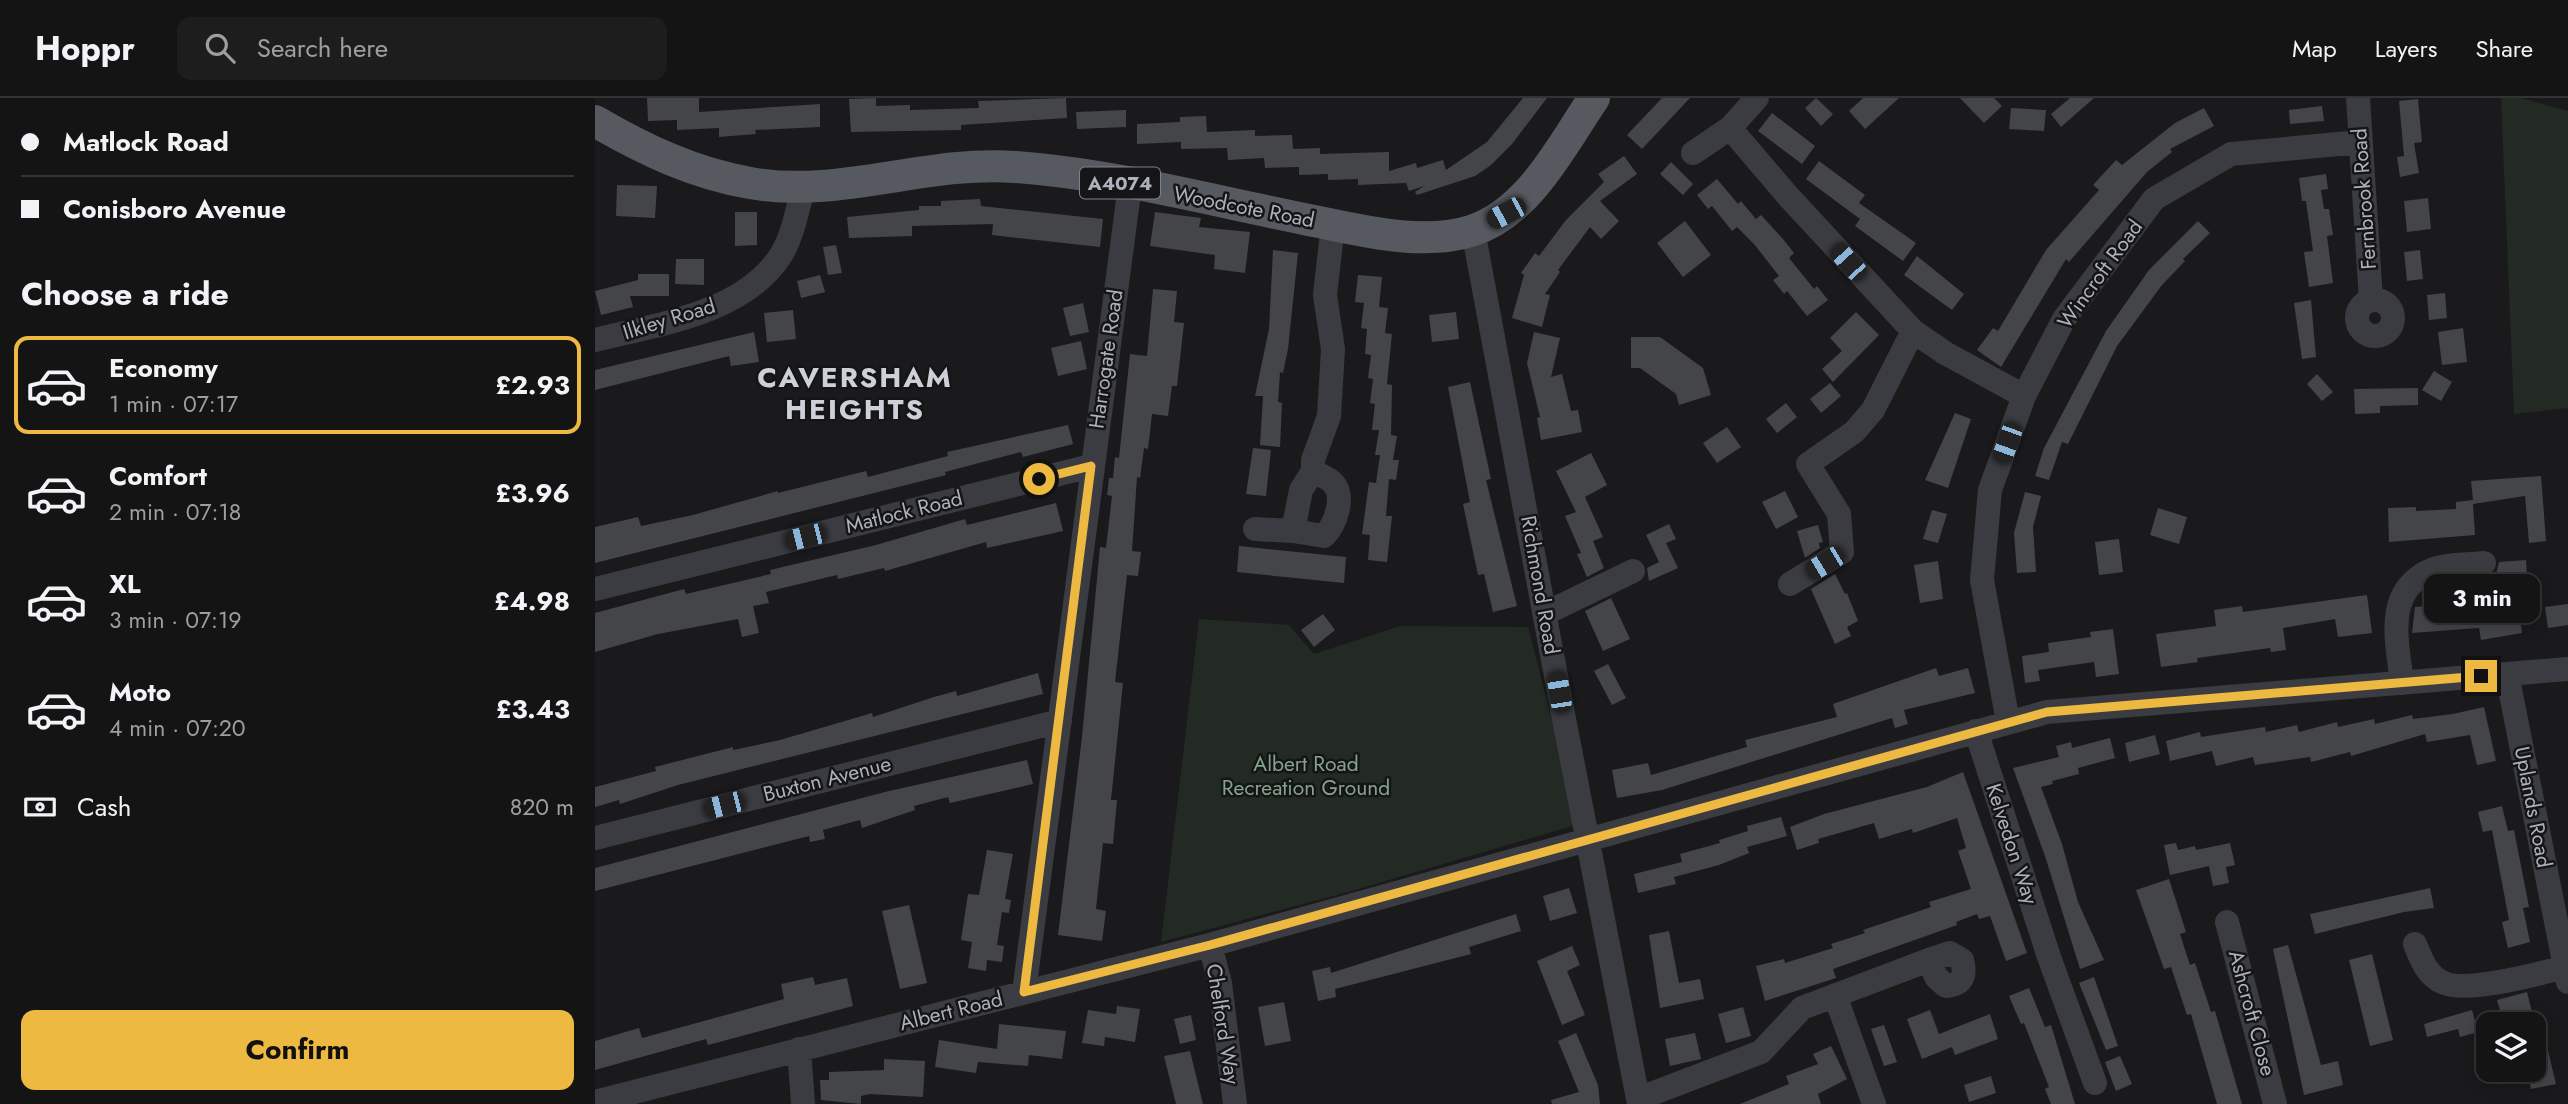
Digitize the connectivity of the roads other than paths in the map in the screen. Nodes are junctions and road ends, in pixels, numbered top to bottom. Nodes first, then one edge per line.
1 (1594, 98) edge
2 (1757, 98) edge
3 (2358, 98) edge
4 (595, 121) edge
5 (1730, 128) junction
6 (2360, 142) junction
7 (1693, 153) dead end
8 (1130, 185) junction
9 (803, 189) junction
10 (1333, 225) junction
11 (1473, 230) junction
12 (2371, 300) dead end
13 (1913, 331) junction
14 (595, 340) edge
15 (2024, 396) junction
16 (1091, 466) junction
17 (1313, 471) junction
18 (1255, 529) dead end
19 (1293, 531) junction
20 (2484, 563) dead end
21 (1633, 571) dead end
22 (1790, 584) dead end
23 (595, 589) edge
24 (1546, 613) junction
25 (2568, 669) edge
26 (2507, 674) junction
27 (2402, 683) junction
28 (1060, 720) junction
29 (2008, 722) junction
30 (1976, 731) junction
31 (595, 838) edge
32 (1589, 838) junction
33 (2227, 922) dead end
34 (2415, 944) dead end
35 (1210, 945) junction
36 (1929, 960) dead end
37 (2566, 974) edge
38 (1024, 992) junction
39 (1835, 995) junction
40 (799, 1049) junction
41 (2095, 1083) dead end
42 (1639, 1101) edge
43 (595, 1102) edge
44 (803, 1104) edge
45 (1234, 1104) edge
46 (1874, 1104) edge
47 (2276, 1104) edge

1 - 11 main road, Woodcote Road / A4074
2 - 5 street
3 - 6 street, Fernbrook Road
4 - 9 main road, Woodcote Road / A4074
5 - 7 street
5 - 13 street
6 - 12 street, Fernbrook Road
6 - 15 street, Wincroft Road
8 - 9 main road, Woodcote Road / A4074
8 - 10 main road, Woodcote Road / A4074
8 - 16 street, Harrogate Road
9 - 14 street, Ilkley Road
10 - 11 main road, Woodcote Road / A4074
10 - 17 street
11 - 24 street, Richmond Road
13 - 15 street
13 - 22 street
15 - 29 street, Wincroft Road
16 - 23 street, Matlock Road
16 - 28 street, Harrogate Road
17 - 19 street
17 - 19 street
18 - 19 street
20 - 27 street
21 - 24 street
24 - 32 street, Richmond Road
25 - 26 street, Albert Road
26 - 27 street, Albert Road
26 - 37 street, Uplands Road
27 - 29 street, Albert Road
28 - 31 street, Buxton Avenue
28 - 38 street, Harrogate Road
29 - 30 street, Albert Road
30 - 32 street, Albert Road
30 - 41 street, Kelvedon Way
32 - 35 street, Albert Road
32 - 42 street, Richmond Road
33 - 47 street, Ashcroft Close
34 - 37 street
35 - 38 street, Albert Road
35 - 45 street, Chelford Way
36 - 39 street
38 - 40 street, Albert Road
39 - 42 street
39 - 46 street
40 - 43 street, Albert Road
40 - 44 street

